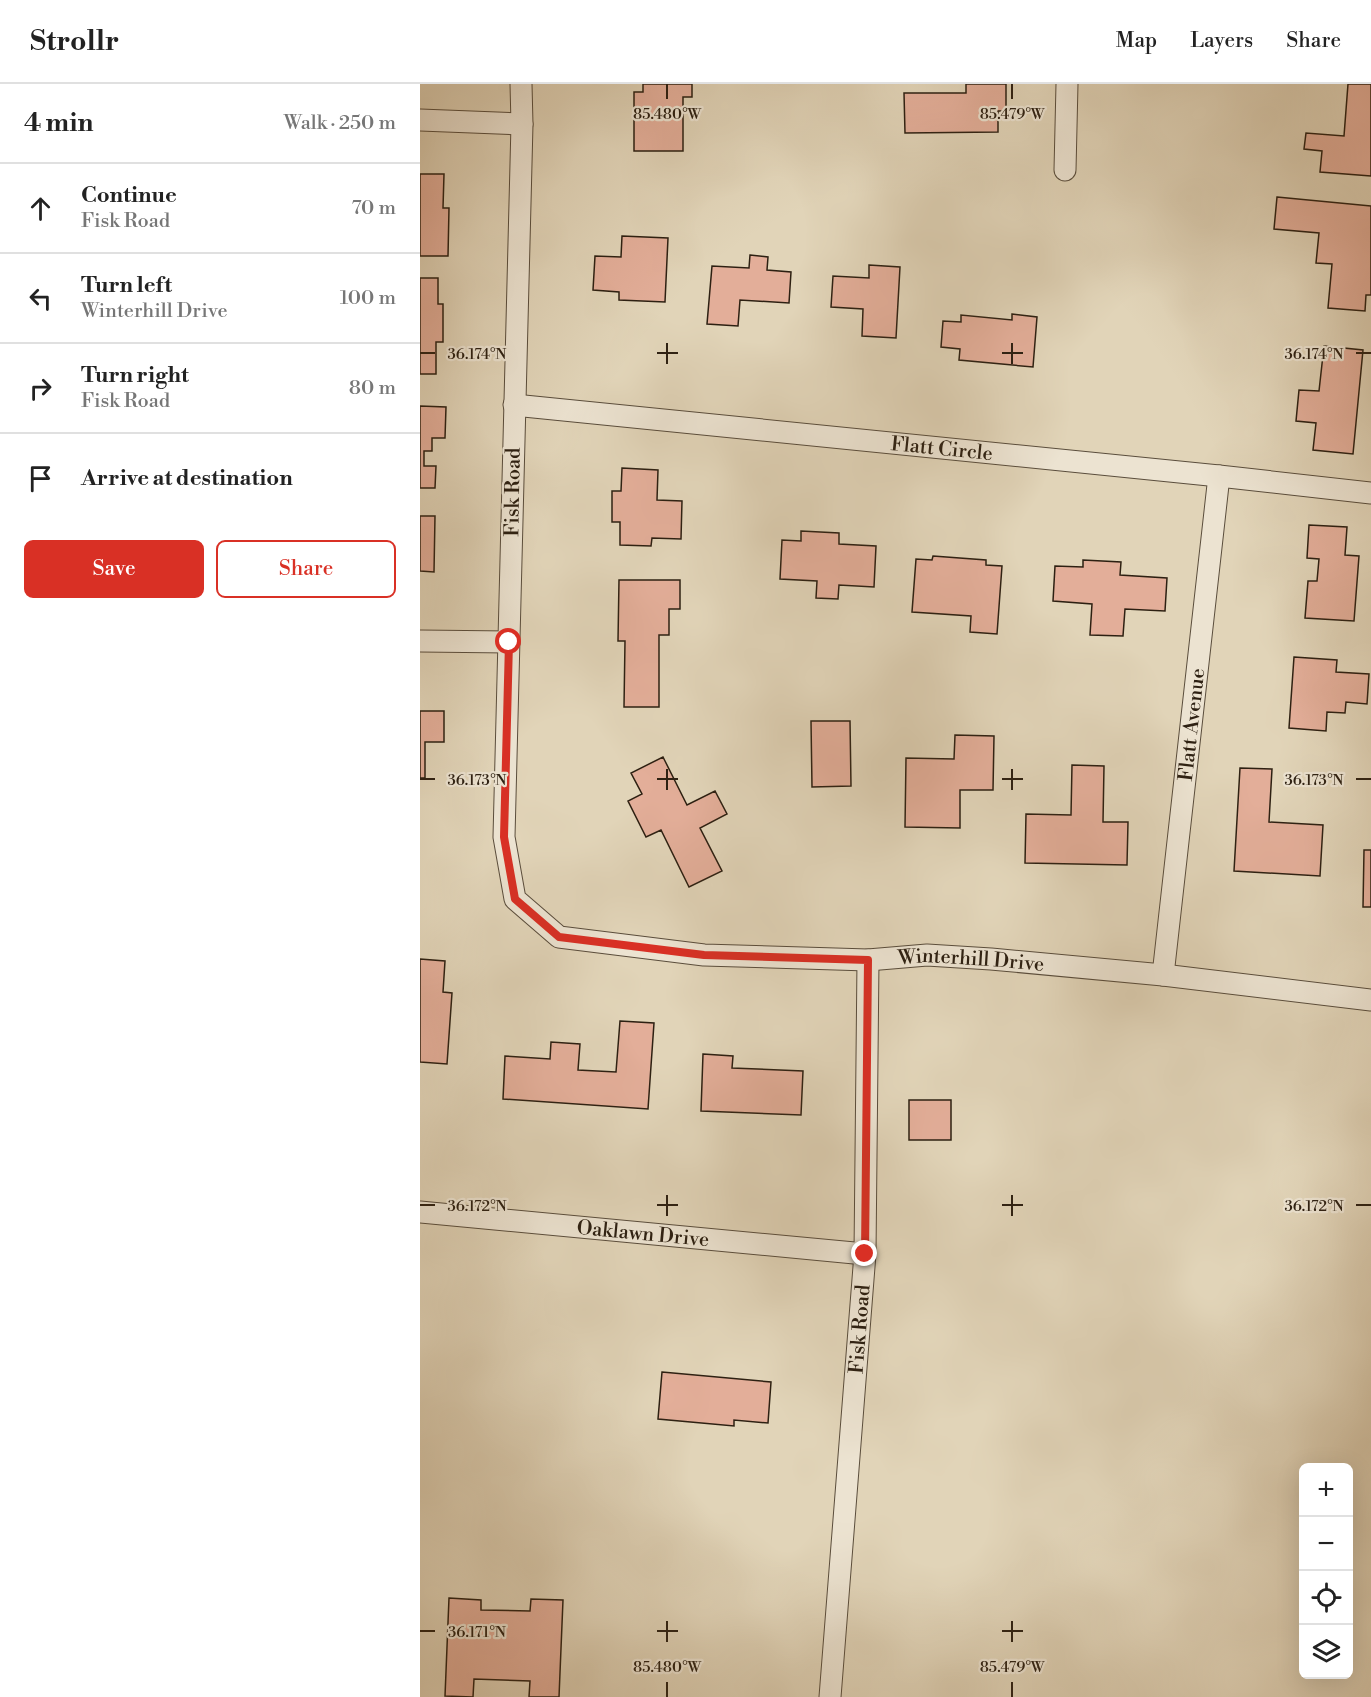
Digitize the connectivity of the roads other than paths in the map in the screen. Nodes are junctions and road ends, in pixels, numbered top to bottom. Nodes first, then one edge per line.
1 (521, 84) edge
2 (1067, 84) edge
3 (420, 120) edge
4 (522, 124) junction
5 (1065, 170) dead end
6 (514, 405) junction
7 (1219, 476) junction
8 (1371, 493) edge
9 (420, 641) edge
10 (509, 642) junction
11 (515, 899) joint
12 (868, 960) junction
13 (1163, 975) junction
14 (1371, 1000) edge
15 (420, 1212) edge
16 (865, 1254) junction
17 (830, 1697) edge

1 - 4 street, Fisk Road
2 - 5 street
3 - 4 street
4 - 6 street, Fisk Road
6 - 7 street, Flatt Circle
6 - 10 street, Fisk Road
7 - 8 street, Flatt Circle
7 - 13 street, Flatt Avenue
9 - 10 street
10 - 11 street, Fisk Road
11 - 12 street, Winterhill Drive
12 - 13 street, Winterhill Drive
12 - 16 street, Fisk Road
13 - 14 street, Winterhill Drive
15 - 16 street, Oaklawn Drive
16 - 17 street, Fisk Road

